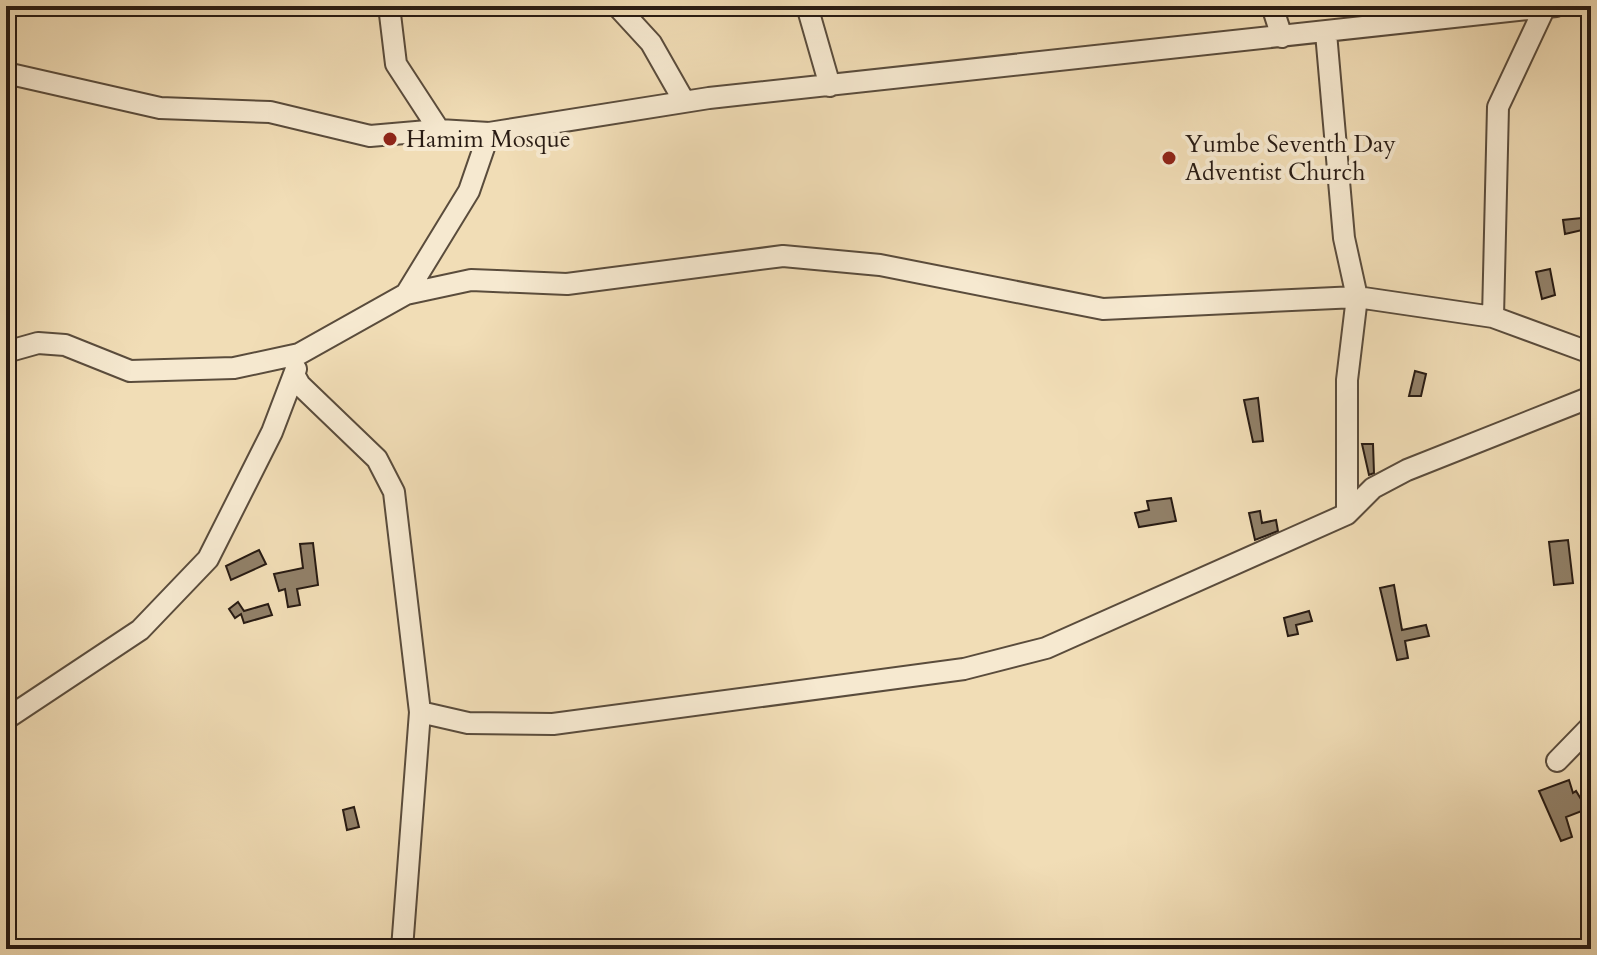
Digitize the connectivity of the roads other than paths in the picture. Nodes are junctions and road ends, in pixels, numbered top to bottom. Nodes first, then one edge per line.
1 (389, 6) edge
2 (617, 6) edge
3 (807, 6) edge
4 (1272, 6) edge
5 (1550, 7) edge
6 (1326, 33) junction
7 (1282, 37) junction
8 (6, 73) edge
9 (830, 86) junction
10 (684, 101) junction
11 (439, 130) junction
12 (489, 133) junction
13 (406, 294) junction
14 (1357, 297) junction
15 (1493, 317) junction
16 (6, 352) edge
17 (1591, 353) edge
18 (299, 354) junction
19 (295, 376) junction
20 (1591, 397) edge
21 (1347, 514) junction
22 (420, 712) junction
23 (6, 719) edge
24 (1591, 726) edge
25 (1557, 761) dead end
26 (402, 949) edge

1 - 11 street
2 - 10 street
3 - 9 street
4 - 7 street
5 - 6 street
5 - 15 street
6 - 7 street
6 - 14 street
7 - 9 street
8 - 11 street
9 - 10 street
10 - 12 street
11 - 12 street
12 - 13 street
13 - 14 street
13 - 18 street
14 - 15 street
14 - 21 street
15 - 17 street
16 - 18 street
18 - 19 street
19 - 22 street
19 - 23 street
20 - 21 street
21 - 22 street
22 - 26 street
24 - 25 street

